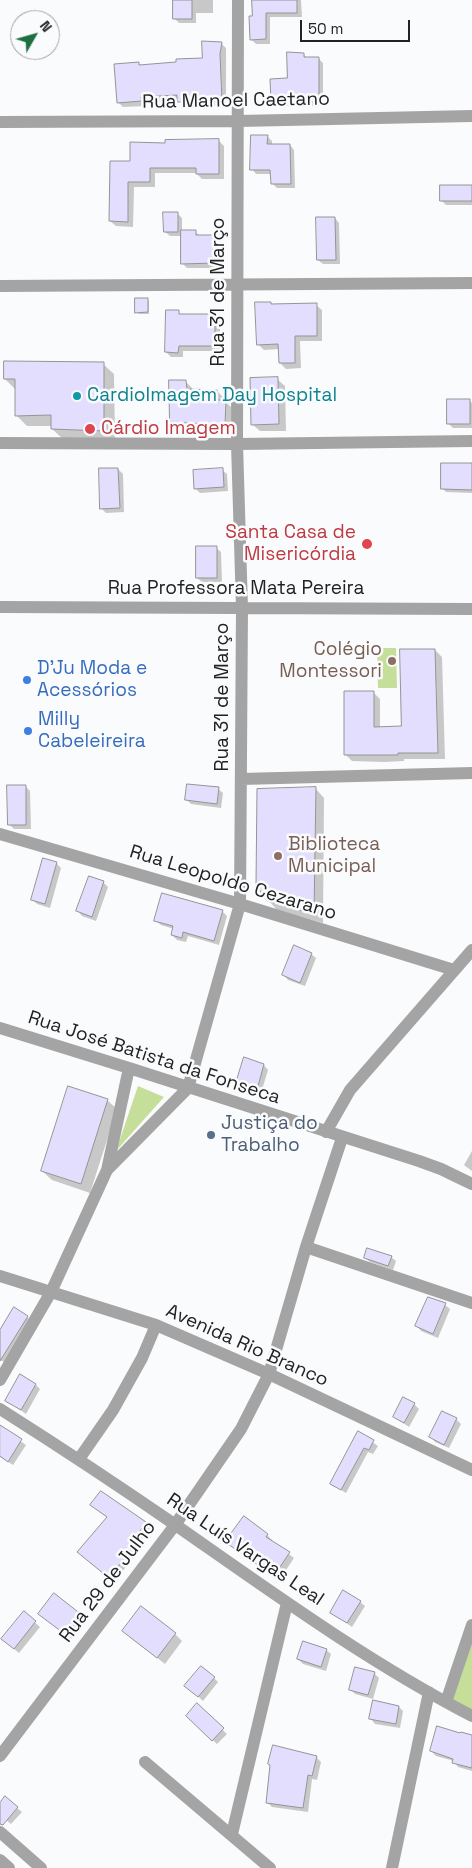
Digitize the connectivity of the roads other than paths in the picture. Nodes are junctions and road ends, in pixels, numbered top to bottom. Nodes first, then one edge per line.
1 (238, 0) edge
2 (472, 116) edge
3 (239, 121) junction
4 (0, 122) edge
5 (472, 283) edge
6 (237, 284) junction
7 (0, 286) edge
8 (472, 441) edge
9 (0, 443) edge
10 (237, 444) junction
11 (0, 607) edge
12 (242, 608) junction
13 (472, 609) edge
14 (472, 773) edge
15 (241, 779) junction
16 (0, 834) edge
17 (240, 904) junction
18 (472, 950) edge
19 (454, 970) junction
20 (0, 1028) edge
21 (129, 1068) junction
22 (188, 1088) junction
23 (326, 1132) junction
24 (342, 1138) junction
25 (107, 1170) junction
26 (472, 1184) edge
27 (306, 1247) junction
28 (0, 1276) edge
29 (51, 1292) junction
30 (472, 1302) edge
31 (156, 1326) junction
32 (269, 1374) junction
33 (0, 1380) edge
34 (0, 1409) edge
35 (79, 1459) junction
36 (472, 1470) edge
37 (175, 1525) junction
38 (288, 1603) junction
39 (472, 1625) edge
40 (428, 1692) junction
41 (446, 1702) junction
42 (472, 1716) edge
43 (0, 1756) edge
44 (145, 1762) dead end
45 (0, 1832) edge
46 (232, 1834) junction
47 (0, 1860) edge
48 (9, 1868) edge
49 (41, 1868) edge
50 (270, 1868) edge
51 (392, 1868) edge

1 - 3 street, Rua 31 de Março
2 - 3 street, Rua Manoel Caetano
3 - 4 street, Rua Manoel Caetano
3 - 6 street, Rua 31 de Março
5 - 6 street
6 - 7 street
6 - 10 street, Rua 31 de Março
8 - 10 street
9 - 10 street
10 - 12 street, Rua 31 de Março
11 - 12 street, Rua Professora Mata Pereira
12 - 13 street, Rua Professora Mata Pereira
12 - 15 street, Rua 31 de Março
14 - 15 street
15 - 17 street, Rua 31 de Março
16 - 17 street, Rua Leopoldo Cezarano
17 - 19 street, Rua Leopoldo Cezarano
17 - 22 street, Rua 31 de Março
18 - 19 street
19 - 23 street
20 - 21 street, Rua José Batista da Fonseca
21 - 22 street, Rua José Batista da Fonseca
21 - 25 street
22 - 23 street, Rua José Batista da Fonseca
22 - 25 street
23 - 24 street, Rua José Batista da Fonseca
24 - 26 street, Rua José Batista da Fonseca
24 - 27 street, Rua 29 de Julho
25 - 29 street
27 - 30 street
27 - 32 street, Rua 29 de Julho
28 - 29 street, Avenida Rio Branco
29 - 31 street, Avenida Rio Branco
29 - 33 street
31 - 32 street, Avenida Rio Branco
31 - 35 street
32 - 36 street, Avenida Rio Branco
32 - 37 street, Rua 29 de Julho
34 - 35 street, Rua Luís Vargas Leal
35 - 37 street, Rua Luís Vargas Leal
37 - 38 street, Rua Luís Vargas Leal
37 - 43 street, Rua 29 de Julho
38 - 40 street, Rua Luís Vargas Leal
38 - 46 street
39 - 41 street
40 - 41 street, Rua Luís Vargas Leal
40 - 51 street
41 - 42 street, Rua Luís Vargas Leal
44 - 46 street
45 - 49 street
46 - 50 street
47 - 48 street

